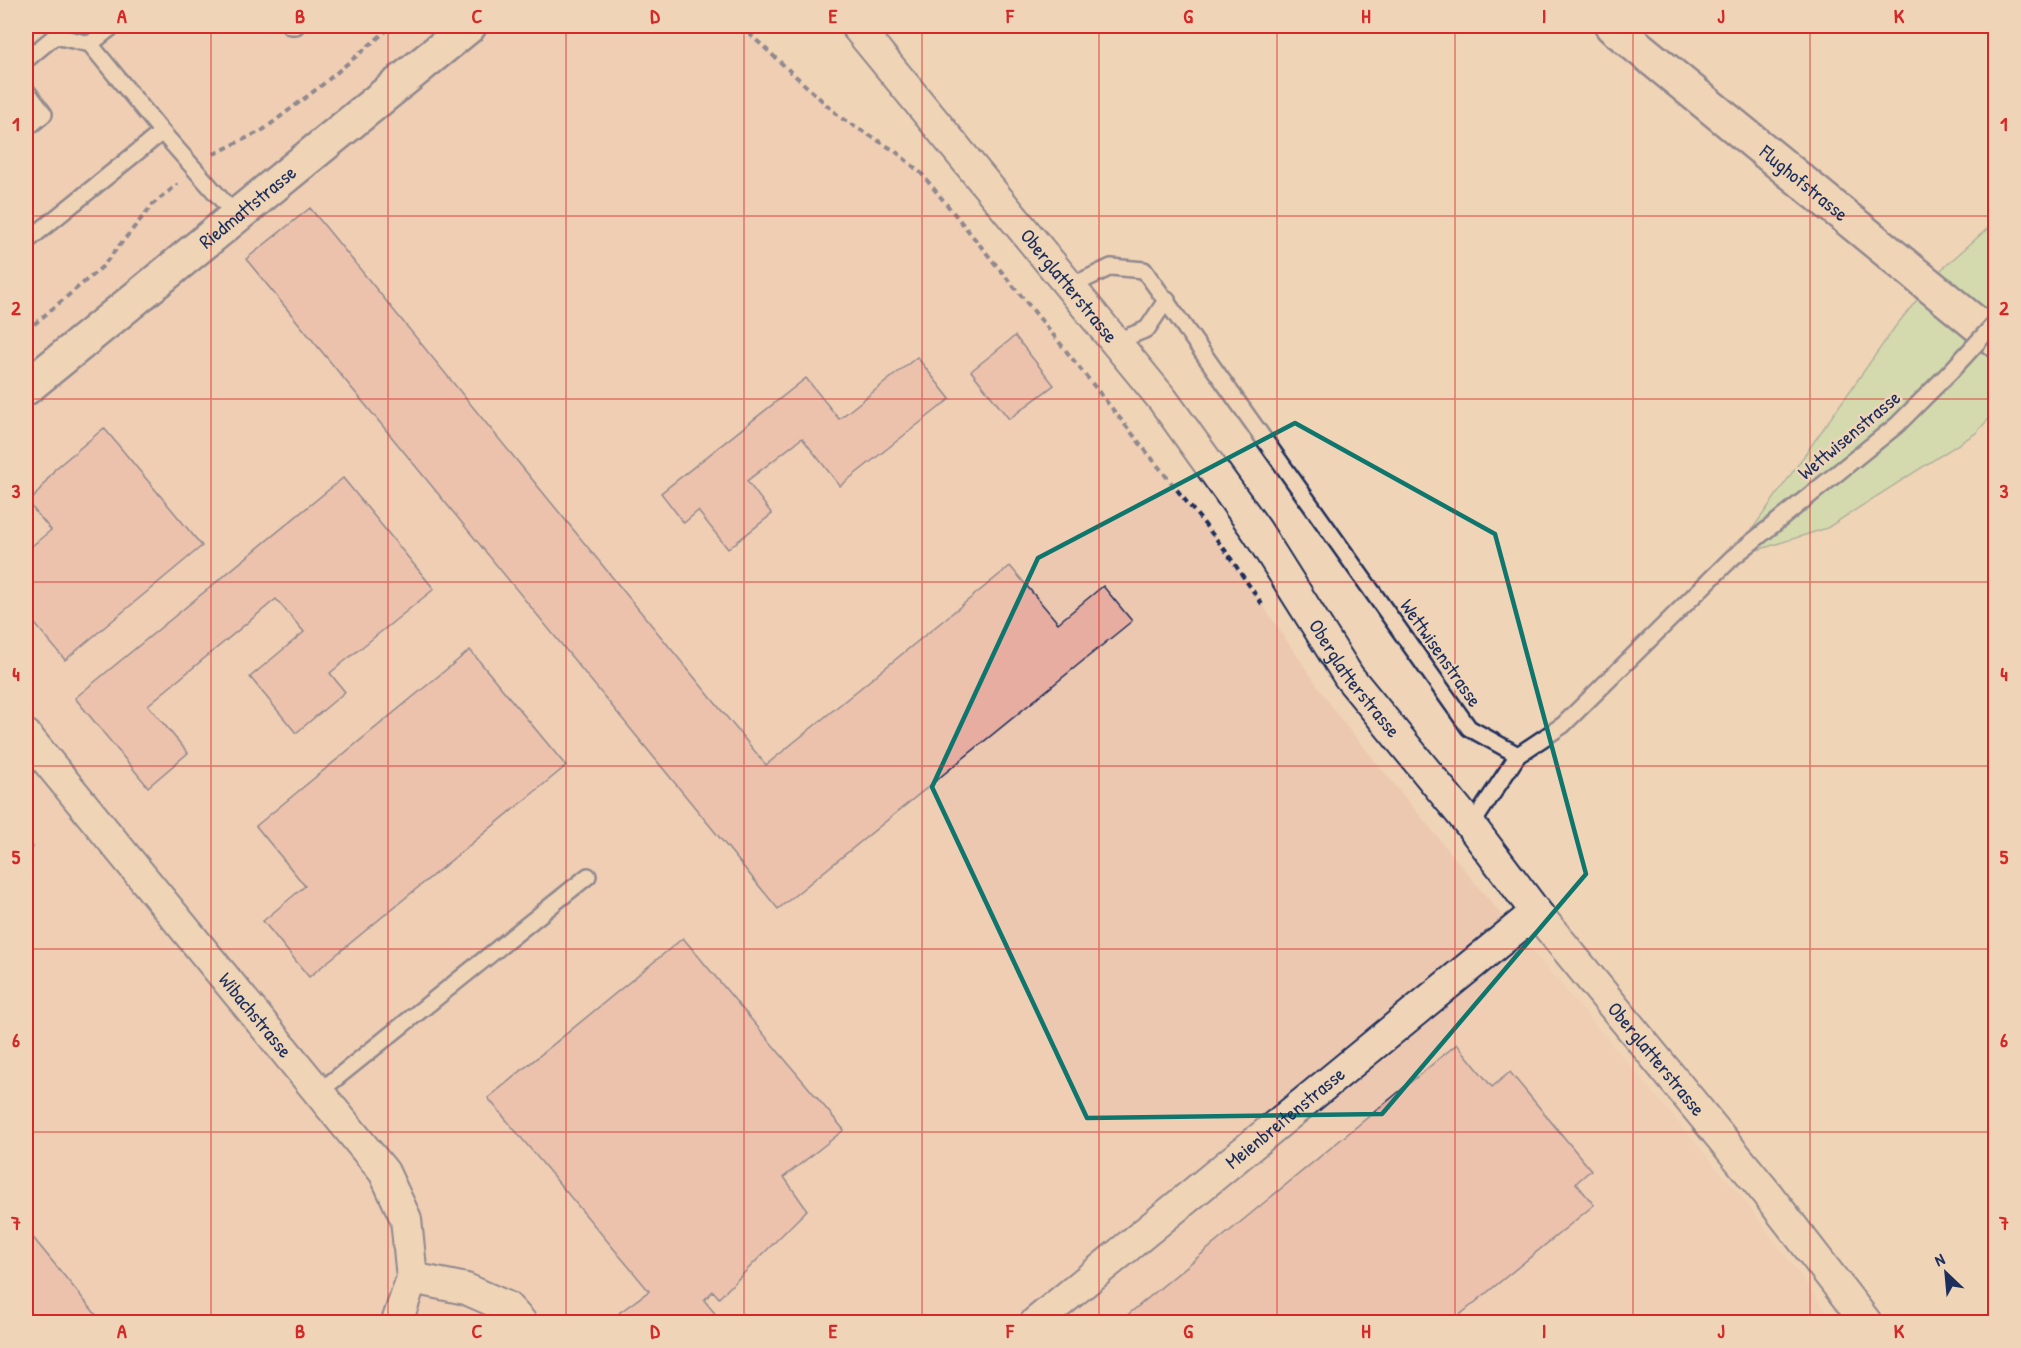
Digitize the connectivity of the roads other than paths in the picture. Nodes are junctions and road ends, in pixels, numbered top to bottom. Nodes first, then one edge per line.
1 (113, 26) edge
2 (291, 26) edge
3 (296, 26) edge
4 (469, 26) edge
5 (856, 26) edge
6 (1612, 26) edge
7 (90, 44) junction
8 (26, 60) edge
9 (26, 90) edge
10 (26, 129) edge
11 (162, 132) junction
12 (236, 216) junction
13 (26, 242) edge
14 (1070, 286) junction
15 (1167, 299) junction
16 (1995, 322) edge
17 (1995, 340) edge
18 (1115, 342) junction
19 (26, 388) edge
20 (26, 735) edge
21 (1518, 755) junction
22 (1471, 825) junction
23 (588, 876) dead end
24 (1536, 912) junction
25 (319, 1092) junction
26 (412, 1278) junction
27 (397, 1323) edge
28 (521, 1323) edge
29 (1036, 1323) edge
30 (1866, 1323) edge

1 - 7 lane
2 - 3 lane
4 - 12 main road, Riedmattstrasse
5 - 14 street, Oberglatterstrasse
6 - 17 main road, Flughofstrasse
7 - 8 lane
7 - 11 lane
9 - 10 lane
11 - 12 lane
11 - 13 lane
12 - 19 main road, Riedmattstrasse
14 - 15 lane, Wettwisenstrasse
14 - 18 street, Oberglatterstrasse
15 - 18 lane
15 - 21 lane, Wettwisenstrasse
16 - 21 lane, Wettwisenstrasse, bridge
18 - 22 street, Oberglatterstrasse
20 - 25 street, Wibachstrasse
21 - 22 lane
22 - 24 street, Oberglatterstrasse
23 - 25 lane
24 - 29 street, Meienbreitenstrasse
24 - 30 street, Oberglatterstrasse
25 - 26 street, Wibachstrasse
26 - 27 street, Wibachstrasse
26 - 28 street

